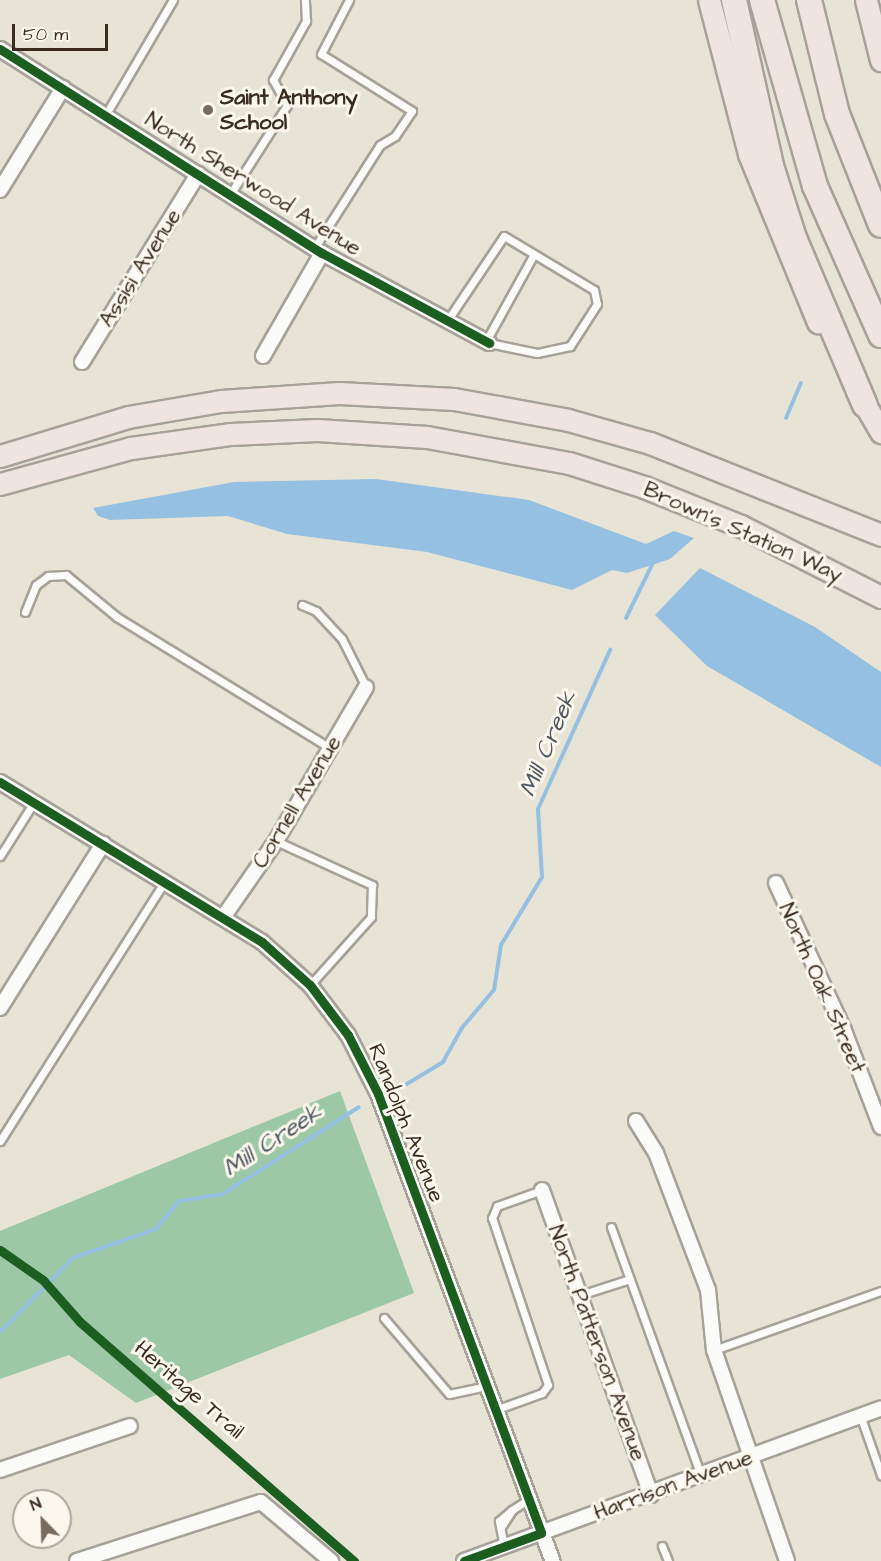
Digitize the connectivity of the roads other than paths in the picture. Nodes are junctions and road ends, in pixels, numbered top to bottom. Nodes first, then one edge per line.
1 (173, 0) edge
2 (305, 0) edge
3 (349, 0) edge
4 (709, 0) edge
5 (734, 0) edge
6 (762, 0) edge
7 (808, 0) edge
8 (866, 0) edge
9 (0, 49) edge
10 (881, 60) edge
11 (63, 88) junction
12 (106, 114) junction
13 (198, 174) junction
14 (0, 190) edge
15 (231, 193) junction
16 (881, 225) edge
17 (319, 250) junction
18 (534, 254) junction
19 (447, 321) junction
20 (881, 335) edge
21 (488, 342) junction
22 (264, 356) dead end
23 (82, 362) dead end
24 (865, 405) junction
25 (881, 432) edge
26 (0, 456) edge
27 (0, 484) edge
28 (881, 535) edge
29 (881, 597) edge
30 (302, 605) dead end
31 (25, 612) dead end
32 (366, 687) joint
33 (330, 748) junction
34 (0, 782) edge
35 (33, 802) junction
36 (276, 841) junction
37 (103, 844) junction
38 (0, 856) edge
39 (165, 881) junction
40 (776, 883) dead end
41 (224, 916) junction
42 (310, 985) junction
43 (0, 1008) edge
44 (636, 1121) dead end
45 (881, 1127) edge
46 (0, 1141) edge
47 (542, 1190) joint
48 (611, 1227) dead end
49 (630, 1279) junction
50 (881, 1292) edge
51 (580, 1295) junction
52 (384, 1318) dead end
53 (714, 1350) junction
54 (486, 1386) junction
55 (881, 1408) edge
56 (495, 1410) junction
57 (860, 1415) junction
58 (130, 1426) dead end
59 (749, 1457) junction
60 (0, 1470) edge
61 (701, 1475) junction
62 (881, 1475) edge
63 (651, 1495) junction
64 (529, 1499) junction
65 (541, 1533) junction
66 (504, 1546) junction
67 (663, 1546) dead end
68 (77, 1561) edge
69 (331, 1561) edge
70 (464, 1561) edge
71 (553, 1561) edge
72 (668, 1561) edge
73 (787, 1561) edge

1 - 12 lane
2 - 15 lane
3 - 17 lane
4 - 24 main road
5 - 24 highway
6 - 20 highway
7 - 16 highway
8 - 10 main road
9 - 11 street, North Sherwood Avenue
11 - 12 street, North Sherwood Avenue
11 - 14 street
12 - 13 street, North Sherwood Avenue
13 - 15 street, North Sherwood Avenue
13 - 23 street, Assisi Avenue
15 - 17 street, North Sherwood Avenue
17 - 19 street, North Sherwood Avenue
17 - 22 street
18 - 19 lane
18 - 21 lane
18 - 21 lane
19 - 21 street, North Sherwood Avenue
24 - 25 main road
26 - 28 main road, Brown's Station Way
27 - 29 main road, Brown's Station Way
30 - 32 lane
31 - 33 lane
32 - 33 street, Cornell Avenue
33 - 36 street, Cornell Avenue
34 - 35 street, Randolph Avenue
35 - 37 street, Randolph Avenue
35 - 38 lane
36 - 41 street, Cornell Avenue
36 - 42 lane
37 - 39 street, Randolph Avenue
37 - 43 street
39 - 41 street, Randolph Avenue
39 - 46 lane
40 - 45 street, North Oak Street
41 - 42 street, Randolph Avenue
42 - 54 street, Randolph Avenue
44 - 53 street
47 - 51 street, North Patterson Avenue
47 - 56 lane
48 - 49 lane
49 - 51 lane
49 - 61 lane
50 - 53 lane
51 - 63 street, North Patterson Avenue
52 - 54 lane
53 - 59 street
54 - 56 street, Randolph Avenue
55 - 57 street, Harrison Avenue
56 - 64 street, Randolph Avenue
57 - 59 street, Harrison Avenue
57 - 62 lane
58 - 60 street
59 - 61 street, Harrison Avenue
59 - 73 street
61 - 63 street, Harrison Avenue
63 - 65 street, Harrison Avenue
64 - 65 street, Randolph Avenue
64 - 66 lane
65 - 66 street, Harrison Avenue
65 - 71 street, Randolph Avenue
66 - 70 street, Harrison Avenue
67 - 72 lane
68 - 69 street

